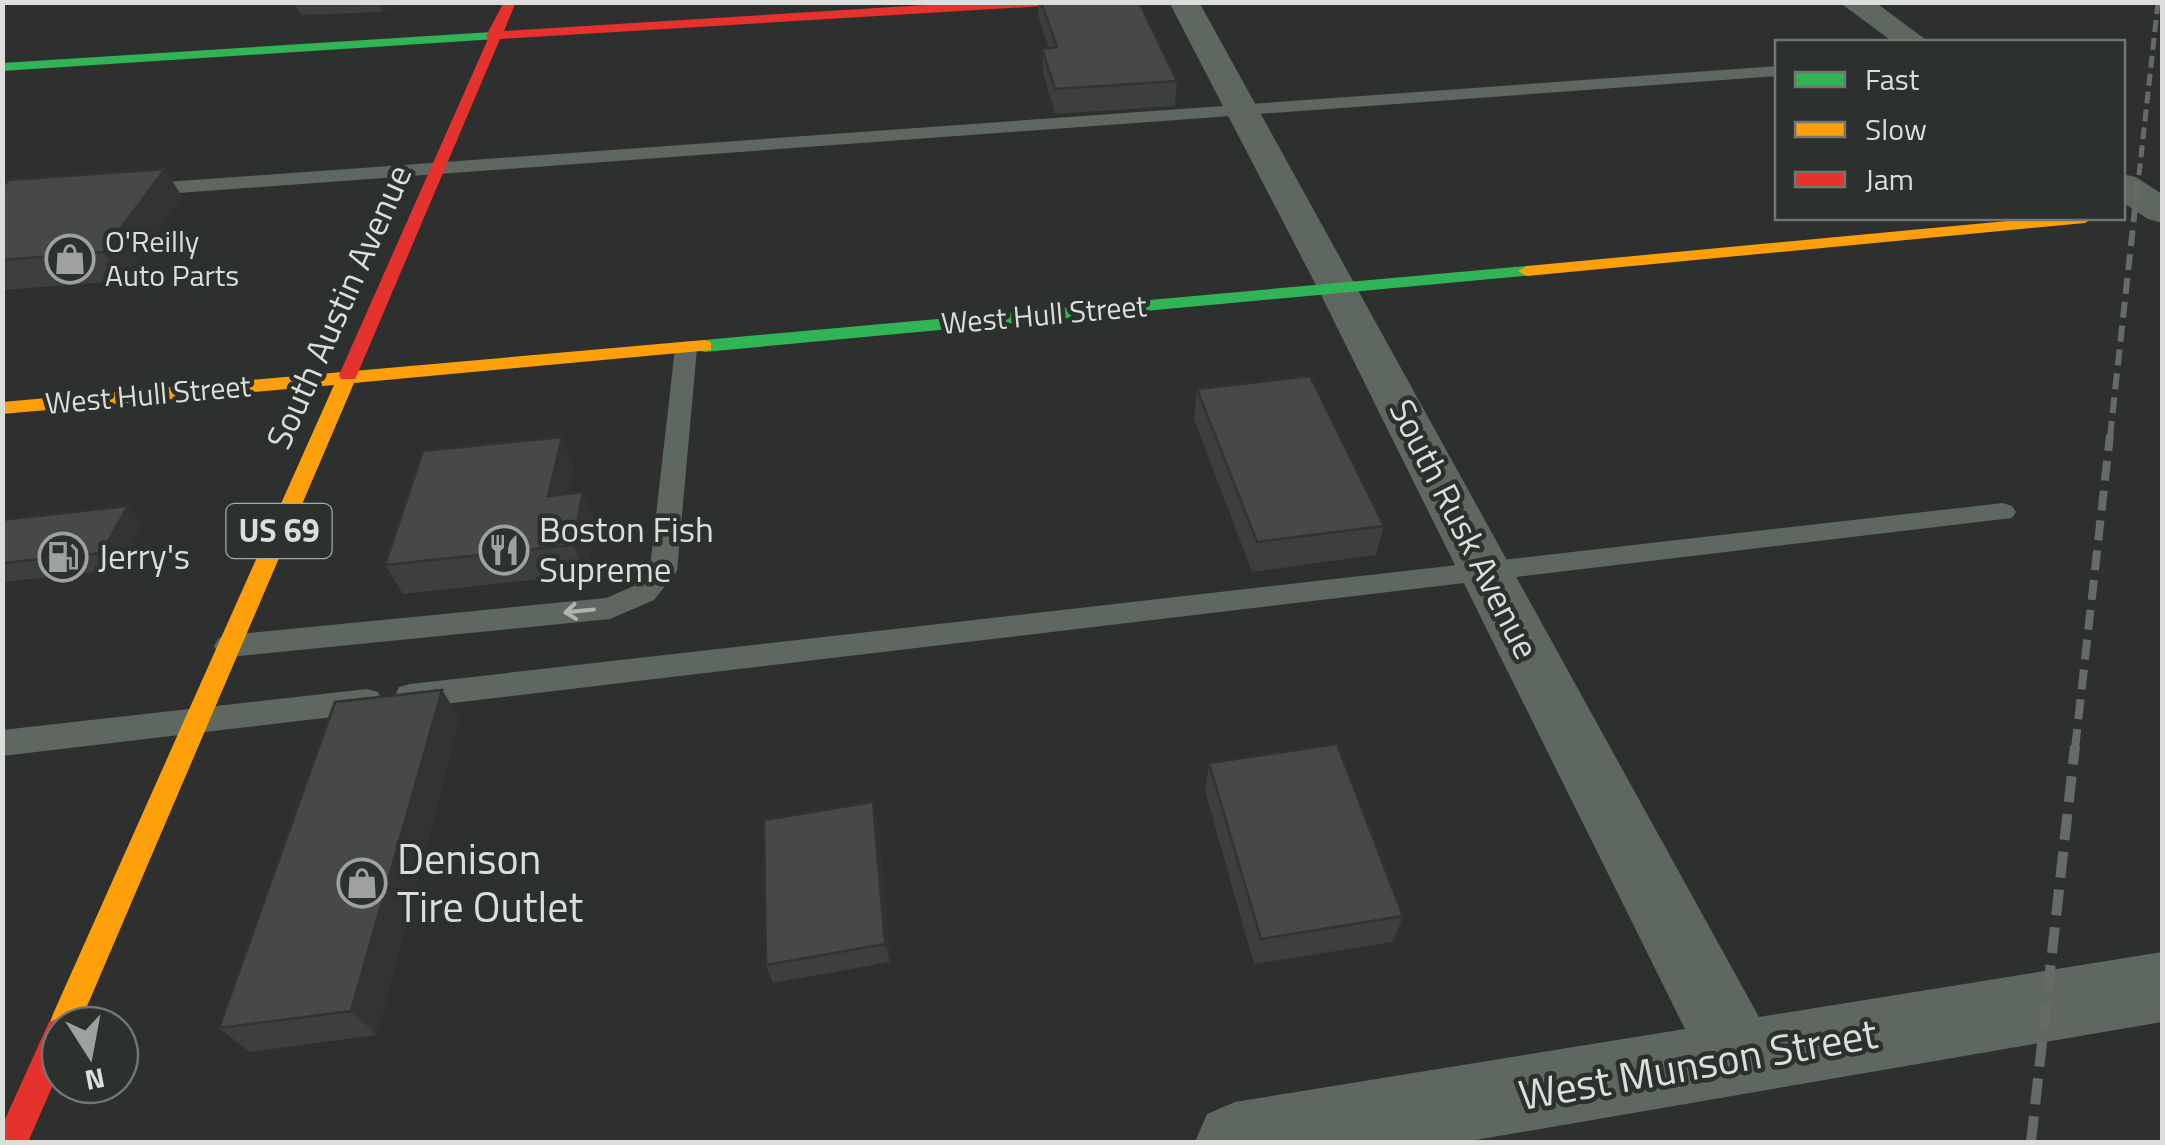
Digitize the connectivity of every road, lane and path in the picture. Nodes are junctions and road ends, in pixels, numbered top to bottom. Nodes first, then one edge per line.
1 (510, 2) edge
2 (1044, 2) edge
3 (1184, 2) edge
4 (1854, 2) edge
5 (495, 38) junction
6 (1910, 40) edge
7 (2, 67) edge
8 (1775, 71) edge
9 (1242, 110) junction
10 (438, 168) junction
11 (2125, 187) edge
12 (122, 191) edge
13 (2162, 211) edge
14 (2125, 214) edge
15 (2065, 220) edge
16 (1339, 289) junction
17 (686, 348) junction
18 (347, 378) junction
19 (2, 408) edge
20 (2002, 512) dead end
21 (1486, 572) junction
22 (229, 646) junction
23 (197, 721) junction
24 (2, 743) edge
25 (2162, 987) edge
26 (73, 1005) edge
27 (1739, 1058) junction
28 (40, 1078) edge
29 (12, 1142) edge
30 (1234, 1142) edge

1 - 5 main road, South Austin Avenue / US 69
2 - 5 main road
3 - 9 street, South Rusk Avenue
4 - 6 street
5 - 7 main road
5 - 10 main road, South Austin Avenue / US 69
8 - 9 lane
9 - 10 lane
9 - 16 street, South Rusk Avenue
10 - 12 lane
10 - 18 main road, South Austin Avenue / US 69
11 - 13 street
13 - 14 street
15 - 16 main road, West Hull Street
16 - 17 main road, West Hull Street
16 - 21 street, South Rusk Avenue
17 - 18 main road, West Hull Street
17 -> 22 lane
18 - 19 main road, West Hull Street
18 - 22 main road, South Austin Avenue / US 69
20 - 21 lane
21 - 23 lane
21 - 27 street, South Rusk Avenue
22 - 23 main road, South Austin Avenue / US 69
23 - 24 lane
23 - 26 main road, South Austin Avenue / US 69
25 - 27 street, West Munson Street
27 - 30 street, West Munson Street
28 - 29 main road

